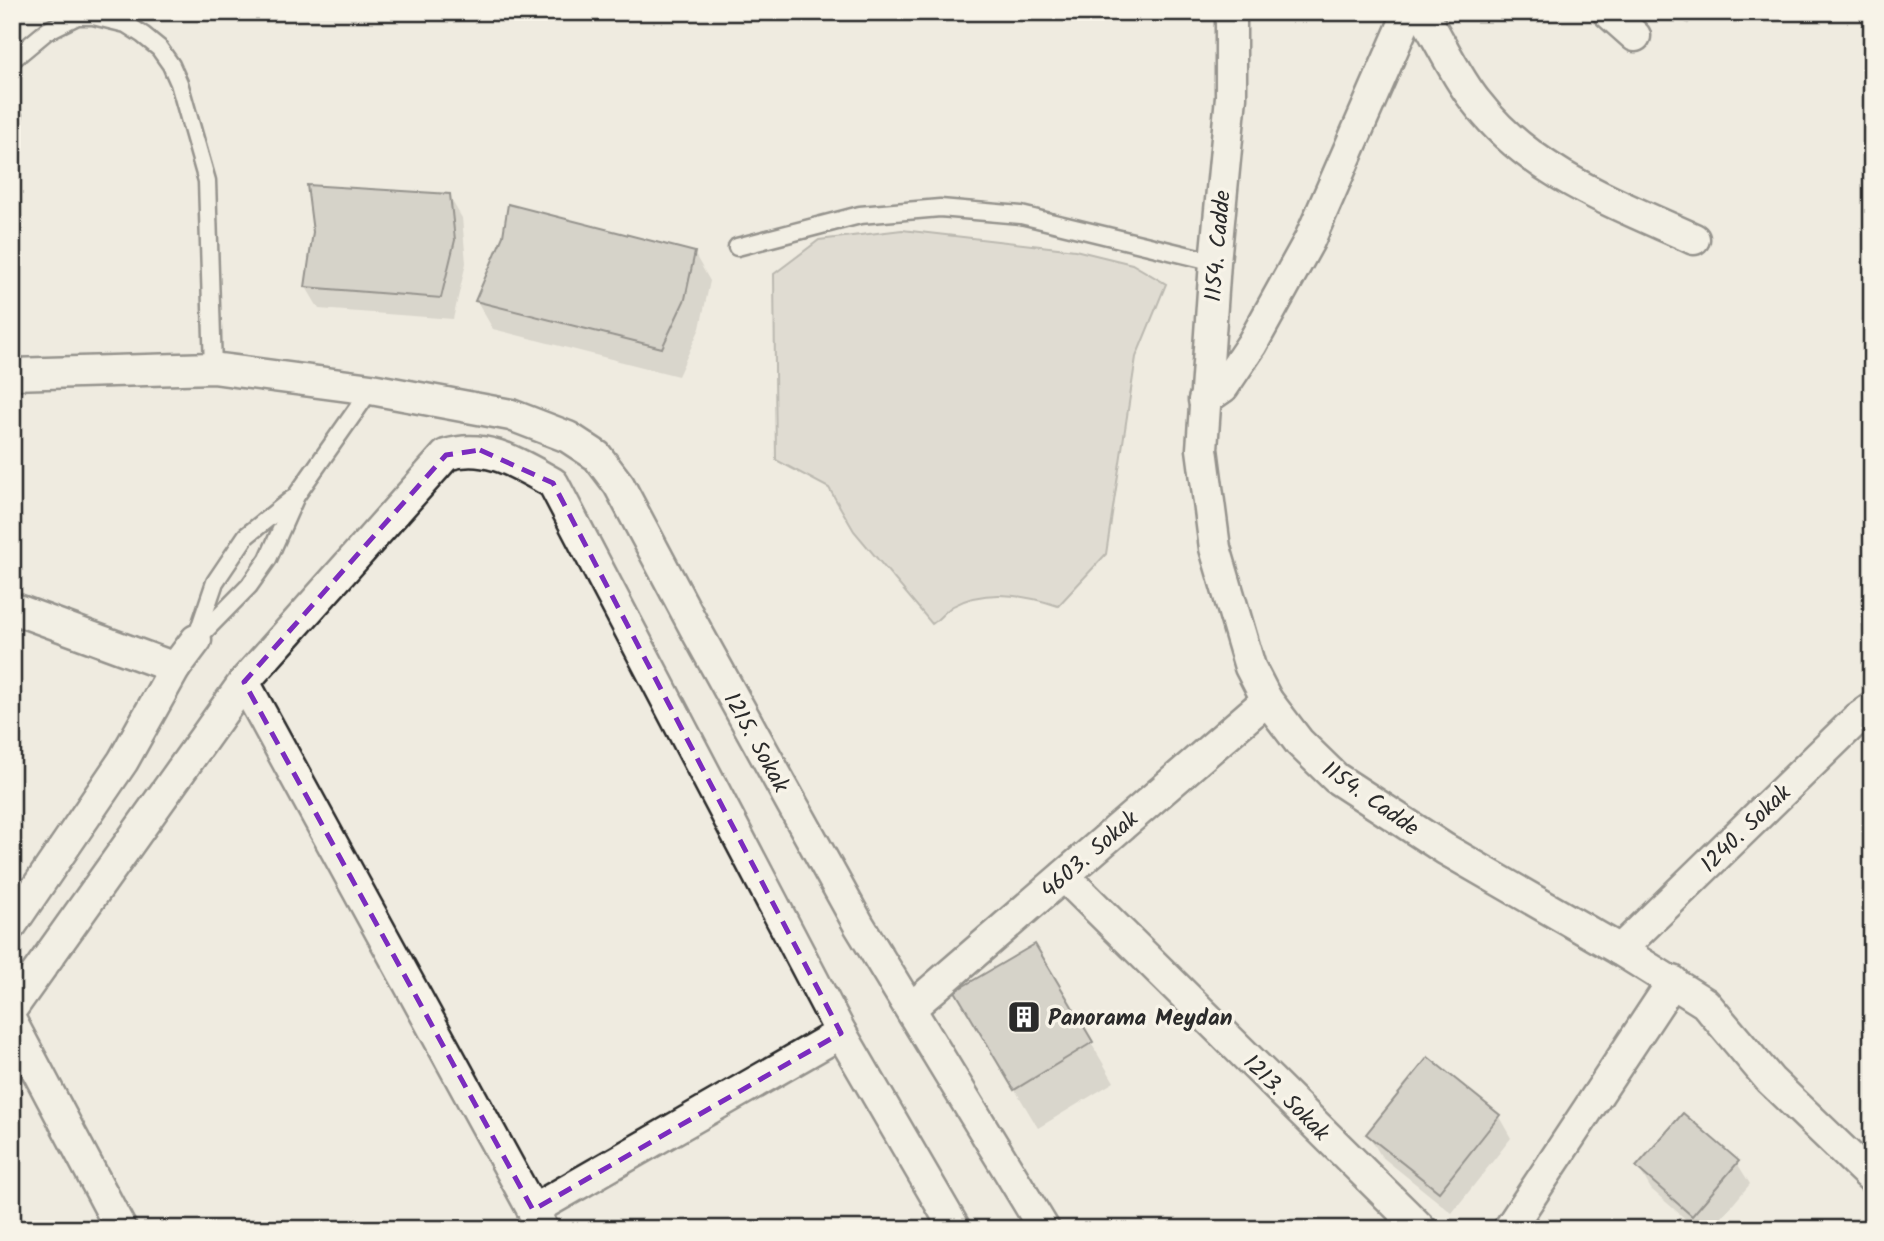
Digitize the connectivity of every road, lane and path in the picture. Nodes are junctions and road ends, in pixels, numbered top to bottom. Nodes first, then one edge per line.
1 (1231, 12) edge
2 (1409, 12) edge
3 (1422, 12) edge
4 (1608, 12) edge
5 (1635, 36) dead end
6 (12, 60) edge
7 (1694, 239) dead end
8 (737, 247) dead end
9 (1215, 262) junction
10 (213, 368) junction
11 (12, 374) edge
12 (371, 388) junction
13 (1205, 400) junction
14 (296, 496) junction
15 (12, 608) edge
16 (196, 640) junction
17 (175, 668) junction
18 (244, 682) junction
19 (1267, 700) junction
20 (1867, 720) edge
21 (1064, 876) junction
22 (12, 924) edge
23 (1620, 950) junction
24 (1673, 981) junction
25 (12, 1008) edge
26 (911, 1008) junction
27 (12, 1023) edge
28 (841, 1033) junction
29 (1872, 1178) edge
30 (538, 1219) edge
31 (121, 1229) edge
32 (954, 1229) edge
33 (1044, 1229) edge
34 (1421, 1229) edge
35 (1509, 1229) edge

1 - 9 street, 1154. Cadde
2 - 13 street
3 - 7 street
4 - 5 street
6 - 10 lane
8 - 9 lane
9 - 13 street, 1154. Cadde
10 - 11 street, 1215. Sokak
10 - 12 street, 1215. Sokak
12 - 14 lane
12 - 26 street, 1215. Sokak
13 - 19 street, 1154. Cadde
14 - 16 lane
14 - 16 lane
15 - 17 street
16 - 17 street
17 - 22 street
18 - 25 street
18 - 28 street
18 - 30 street
19 - 21 street, 4603. Sokak
19 - 23 street, 1154. Cadde
20 - 23 street, 1240. Sokak
21 - 26 street, 4603. Sokak
21 - 34 street, 1213. Sokak
23 - 24 street, 1154. Cadde
24 - 29 street, 1154. Cadde
24 - 35 street
26 - 33 street, 1215. Sokak
27 - 31 street
28 - 30 street
28 - 32 street

